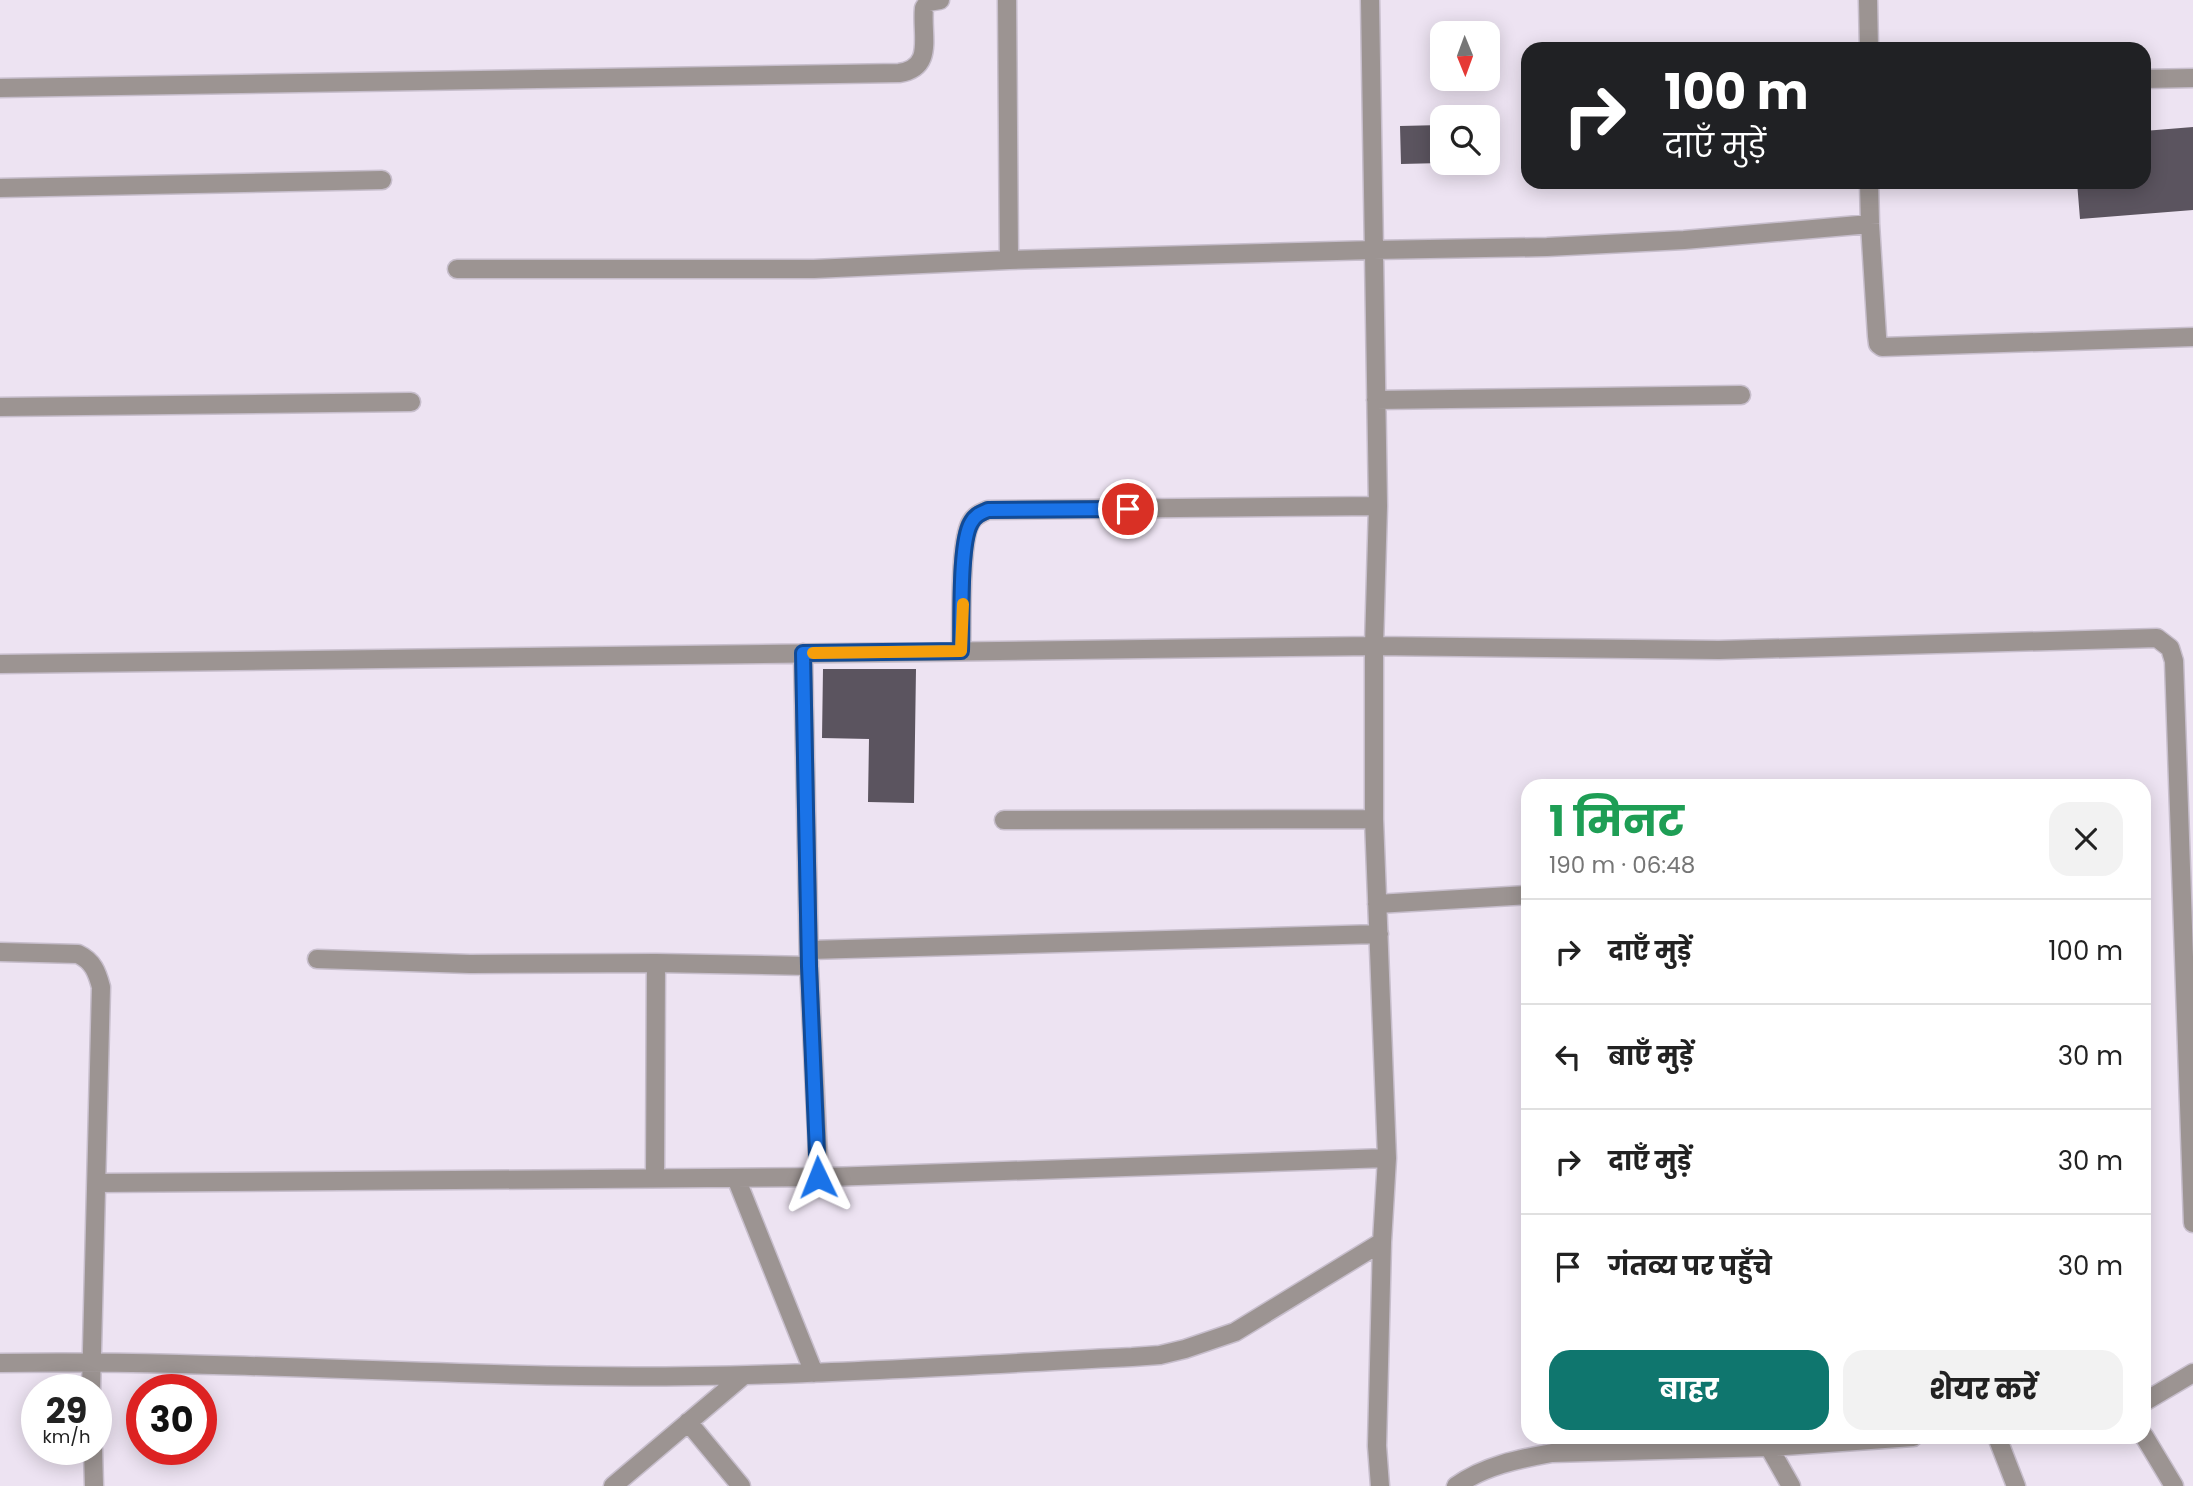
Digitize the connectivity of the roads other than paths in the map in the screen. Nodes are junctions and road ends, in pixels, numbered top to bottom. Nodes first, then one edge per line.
1 (940, 0) edge
2 (1007, 0) edge
3 (1370, 0) edge
4 (1868, 0) edge
5 (1868, 42) edge
6 (2193, 78) edge
7 (2151, 79) edge
8 (0, 88) edge
9 (382, 180) dead end
10 (0, 188) edge
11 (1869, 189) edge
12 (1870, 224) junction
13 (1374, 250) junction
14 (1009, 260) junction
15 (457, 270) dead end
16 (2193, 337) edge
17 (1741, 395) dead end
18 (1376, 400) junction
19 (411, 402) dead end
20 (0, 407) edge
21 (1378, 506) junction
22 (1374, 646) junction
23 (961, 651) junction
24 (803, 653) junction
25 (0, 663) edge
26 (1374, 819) junction
27 (1004, 820) dead end
28 (1521, 895) edge
29 (1377, 904) junction
30 (1379, 934) junction
31 (0, 952) edge
32 (809, 958) junction
33 (317, 959) dead end
34 (656, 963) junction
35 (1387, 1158) junction
36 (818, 1177) junction
37 (655, 1178) junction
38 (736, 1178) junction
39 (97, 1183) junction
40 (2193, 1223) edge
41 (1382, 1242) junction
42 (91, 1362) junction
43 (0, 1363) edge
44 (814, 1373) junction
45 (2193, 1373) edge
46 (91, 1374) edge
47 (743, 1376) junction
48 (2151, 1398) edge
49 (688, 1422) junction
50 (1739, 1444) edge
51 (1761, 1444) edge
52 (2000, 1444) edge
53 (2149, 1444) edge
54 (93, 1465) edge
55 (94, 1486) edge
56 (613, 1486) edge
57 (741, 1486) edge
58 (1380, 1486) edge
59 (1455, 1486) edge
60 (1791, 1486) edge
61 (2016, 1486) edge
62 (2174, 1486) edge

1 - 8 street
2 - 14 street
3 - 13 street
4 - 5 street
6 - 7 street
9 - 10 street
11 - 12 street
12 - 13 street
12 - 16 street
13 - 14 street
13 - 18 street
14 - 15 street
17 - 18 street
18 - 21 street
19 - 20 street
21 - 22 street
21 - 23 street
22 - 23 street
22 - 26 street
22 - 40 street
23 - 24 street
24 - 25 street
24 - 32 street
26 - 27 street
26 - 29 street
28 - 29 street
29 - 30 street
30 - 32 street
30 - 35 street
31 - 39 street
32 - 34 street
32 - 36 street
33 - 34 street
34 - 37 street
35 - 36 street
35 - 41 street
36 - 38 street
37 - 38 street
37 - 39 street
38 - 44 street
39 - 42 street
41 - 44 street
41 - 58 street
42 - 43 street
42 - 46 street
42 - 47 street
44 - 47 street
45 - 48 street
47 - 49 street
49 - 56 street
49 - 57 street
50 - 59 street
51 - 60 street
52 - 61 street
53 - 62 street
54 - 55 street

